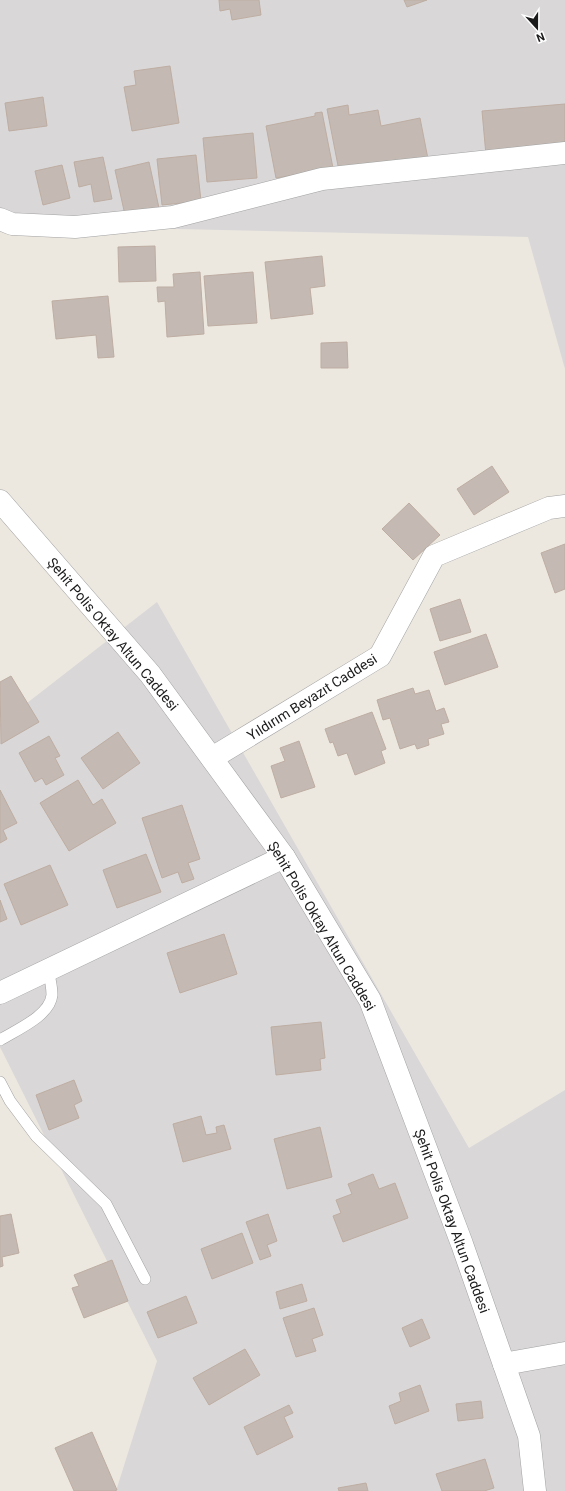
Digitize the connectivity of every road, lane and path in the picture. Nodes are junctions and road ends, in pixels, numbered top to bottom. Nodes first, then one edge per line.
1 (565, 153) edge
2 (0, 219) edge
3 (0, 501) edge
4 (565, 506) edge
5 (212, 758) junction
6 (284, 857) junction
7 (48, 970) junction
8 (0, 993) edge
9 (0, 1040) edge
10 (0, 1082) edge
11 (145, 1279) dead end
12 (565, 1353) edge
13 (504, 1364) junction
14 (535, 1491) edge

1 - 2 street
3 - 5 street, Şehit Polis Oktay Altun Caddesi
4 - 5 street, Yıldırım Beyazıt Caddesi
5 - 6 street, Şehit Polis Oktay Altun Caddesi
6 - 7 street
6 - 13 street, Şehit Polis Oktay Altun Caddesi
7 - 8 street
7 - 9 lane
10 - 11 lane
12 - 13 street
13 - 14 street, Şehit Polis Oktay Altun Caddesi

